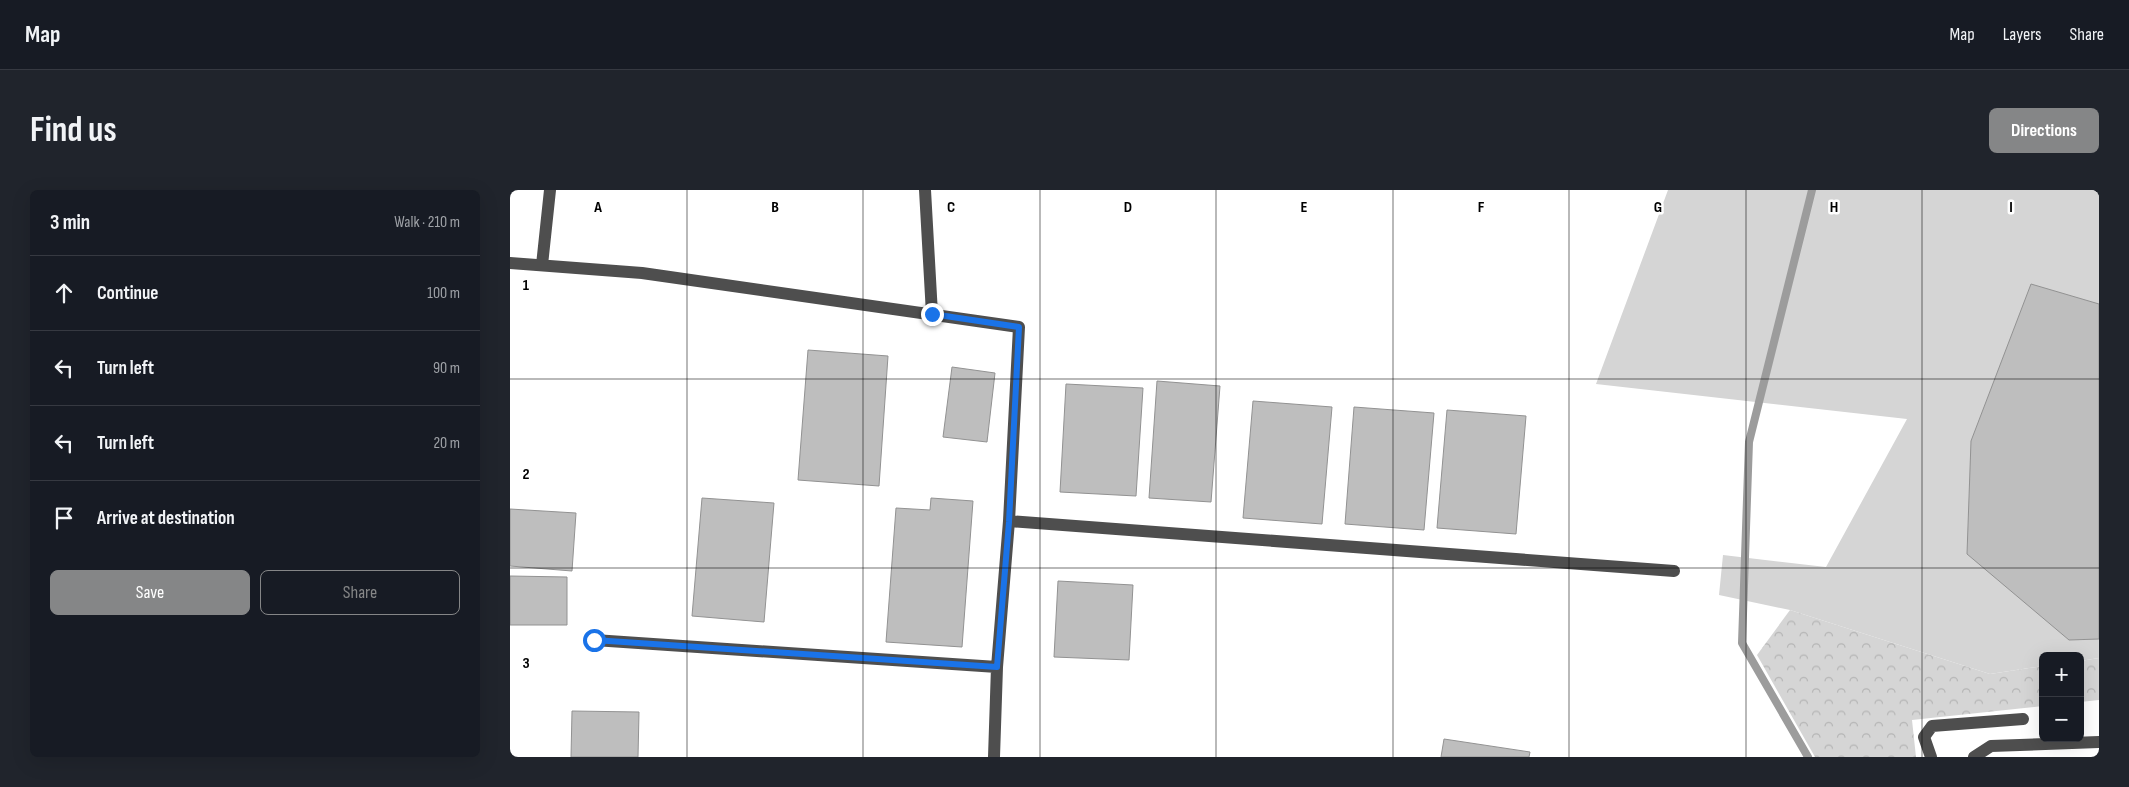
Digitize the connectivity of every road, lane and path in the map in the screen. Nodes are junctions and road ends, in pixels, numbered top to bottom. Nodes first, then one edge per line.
1 (550, 190) edge
2 (925, 190) edge
3 (510, 263) edge
4 (542, 265) junction
5 (932, 314) junction
6 (1009, 522) junction
7 (1674, 571) dead end
8 (594, 640) dead end
9 (997, 667) junction
10 (2024, 718) dead end
11 (2099, 742) edge
12 (994, 757) edge
13 (1932, 757) edge
14 (1974, 757) edge

1 - 4 street
2 - 5 street
3 - 4 street
4 - 5 street
5 - 6 street
6 - 7 street
6 - 9 street
8 - 9 street
9 - 12 street
10 - 13 street
11 - 14 street

